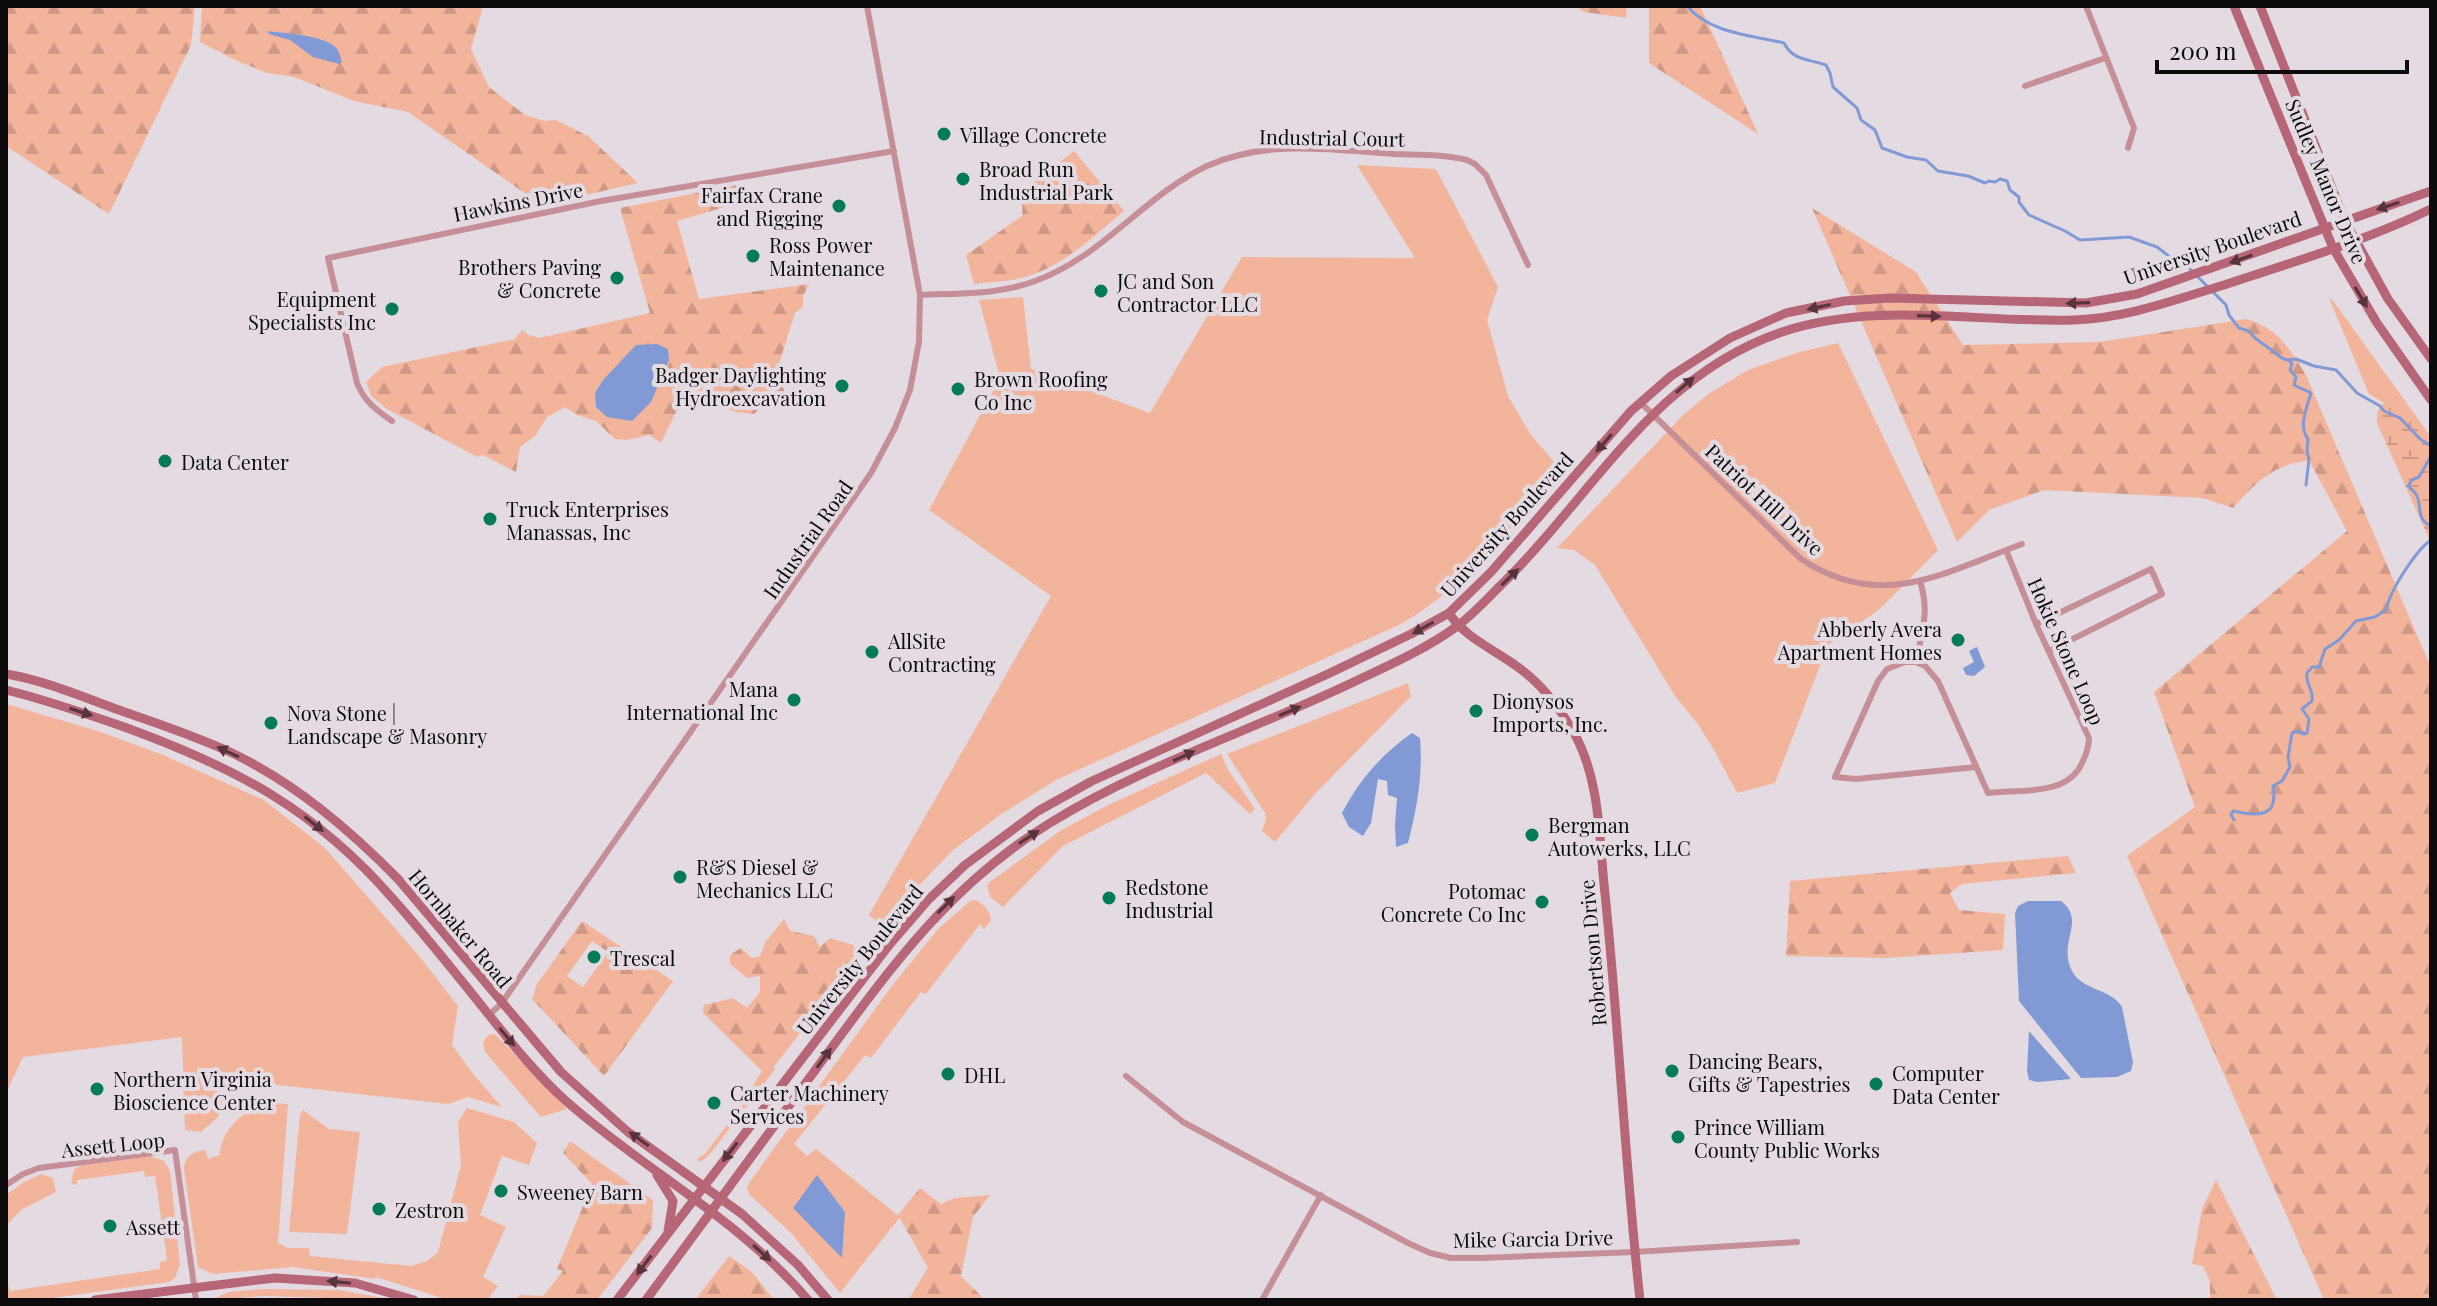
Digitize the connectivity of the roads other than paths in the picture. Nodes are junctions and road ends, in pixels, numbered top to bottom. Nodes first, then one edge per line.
1 (867, 6) edge
2 (2086, 6) edge
3 (2234, 6) edge
4 (2260, 6) edge
5 (2105, 58) junction
6 (2025, 86) dead end
7 (2128, 148) dead end
8 (894, 151) junction
9 (2431, 191) edge
10 (2431, 209) edge
11 (2345, 221) junction
12 (2324, 228) junction
13 (2355, 240) junction
14 (2333, 248) junction
15 (1528, 265) dead end
16 (920, 295) junction
17 (2431, 359) edge
18 (2431, 400) edge
19 (1641, 403) junction
20 (1652, 414) junction
21 (392, 421) dead end
22 (2022, 544) dead end
23 (2006, 550) junction
24 (1920, 581) junction
25 (1449, 613) junction
26 (2036, 624) junction
27 (1457, 626) junction
28 (2049, 651) junction
29 (1916, 662) junction
30 (6, 674) edge
31 (6, 690) edge
32 (1976, 767) junction
33 (501, 1004) junction
34 (489, 1015) junction
35 (1126, 1076) dead end
36 (653, 1169) junction
37 (6, 1185) edge
38 (705, 1186) junction
39 (1321, 1195) junction
40 (721, 1198) junction
41 (694, 1199) junction
42 (712, 1211) junction
43 (667, 1236) junction
44 (1797, 1242) dead end
45 (1635, 1252) junction
46 (195, 1286) junction
47 (95, 1300) edge
48 (196, 1300) edge
49 (414, 1300) edge
50 (617, 1300) edge
51 (646, 1300) edge
52 (808, 1300) edge
53 (828, 1300) edge
54 (1262, 1300) edge
55 (1640, 1300) edge

1 - 8 street, Industrial Road
2 - 5 street
3 - 12 main road, Sudley Manor Drive
4 - 11 main road, Sudley Manor Drive
5 - 6 street
5 - 7 street
8 - 16 street, Industrial Road
8 - 21 street, Hawkins Drive
9 -> 11 main road, University Boulevard
10 - 13 main road, University Boulevard
11 - 12 main road, University Boulevard
11 - 13 main road, Sudley Manor Drive
12 - 14 main road, Sudley Manor Drive
12 -> 19 main road, University Boulevard
13 - 14 main road, University Boulevard
13 - 17 main road, Sudley Manor Drive
14 -> 18 main road, Sudley Manor Drive
20 -> 14 main road, University Boulevard
15 - 16 street, Industrial Court
16 - 33 street, Industrial Road
19 - 20 street, Patriot Hill Drive
19 -> 25 main road, University Boulevard
20 - 24 street, Patriot Hill Drive
27 -> 20 main road, University Boulevard
22 - 23 street, Patriot Hill Drive
23 - 24 street, Patriot Hill Drive
23 - 26 street, Hokie Stone Loop
24 - 29 street
25 - 27 main road, Robertson Drive
25 -> 38 main road, University Boulevard
26 - 28 street, Hokie Stone Loop
26 - 28 street
40 -> 27 main road, University Boulevard
27 - 45 main road, Robertson Drive
28 - 32 street, Hokie Stone Loop
29 - 32 street, Hokie Stone Loop
29 - 32 street
33 -> 30 main road, Hornbaker Road
31 -> 34 main road, Hornbaker Road
33 - 34 street, Industrial Road
38 -> 33 main road, Hornbaker Road
34 -> 36 main road, Hornbaker Road
35 - 39 street, Mike Garcia Drive
36 - 41 main road, Hornbaker Road
36 - 43 main road
37 - 46 street, Assett Loop
38 - 40 main road, Hornbaker Road
38 - 41 main road, University Boulevard
39 - 45 street, Mike Garcia Drive
39 - 54 street
40 - 42 main road, University Boulevard
40 - 53 main road, Hornbaker Road
41 - 42 main road, Hornbaker Road
41 - 43 main road, University Boulevard
42 - 51 main road, University Boulevard
42 -> 52 main road, Hornbaker Road
43 -> 50 main road, University Boulevard
44 - 45 street, Mike Garcia Drive
45 - 55 main road, Robertson Drive
46 - 47 main road
46 - 48 street, Assett Loop
49 -> 46 main road

